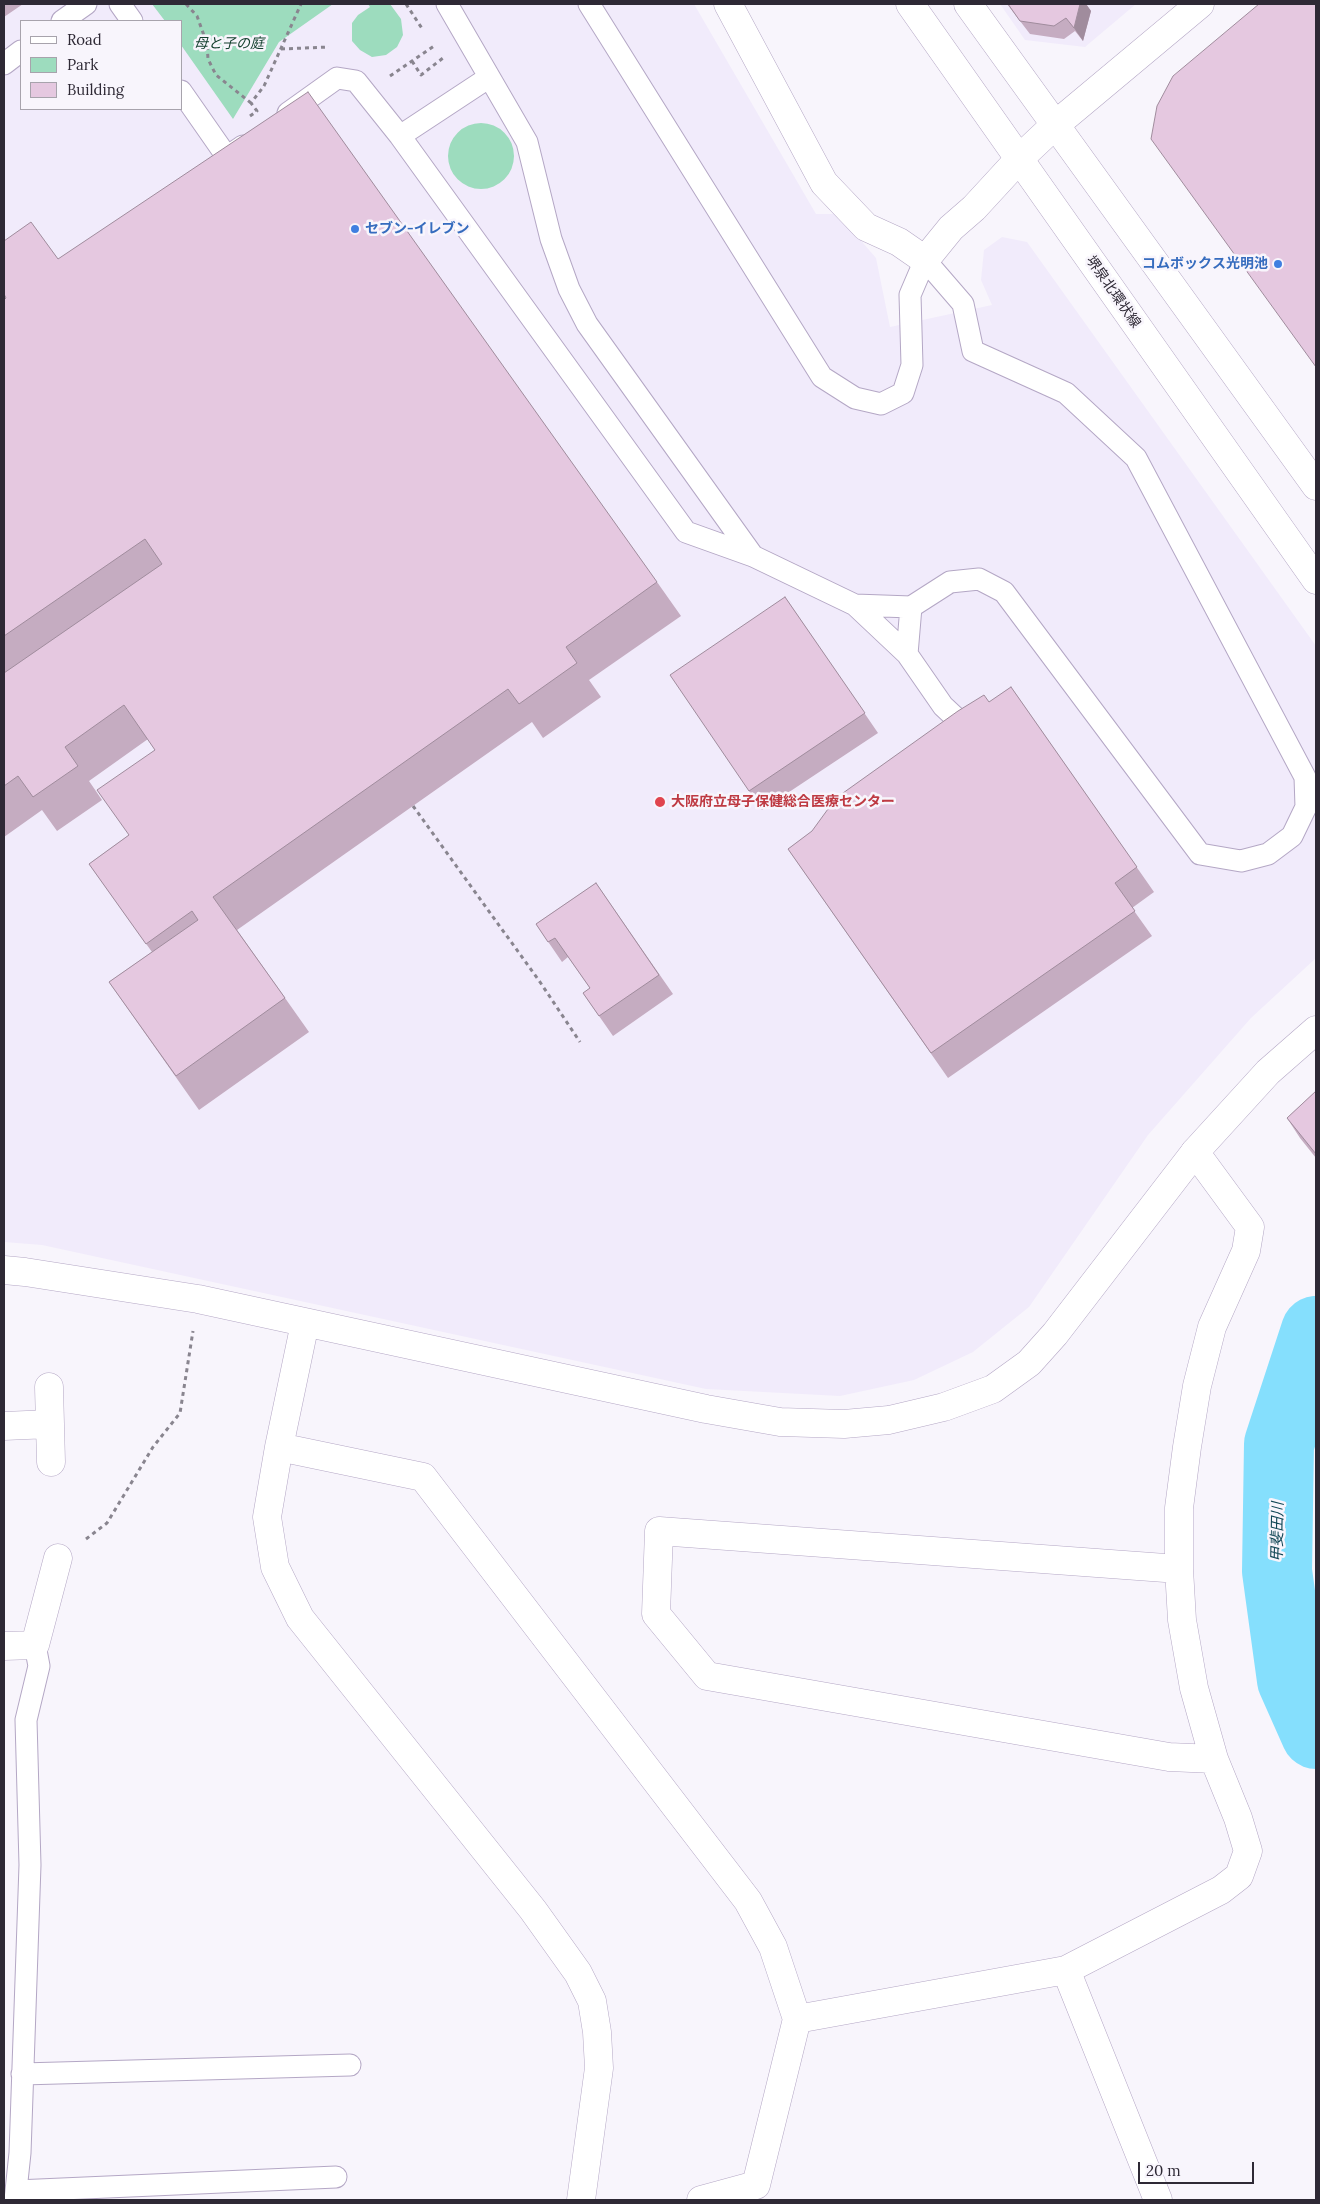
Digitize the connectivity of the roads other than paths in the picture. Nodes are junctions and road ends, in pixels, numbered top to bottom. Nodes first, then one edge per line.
1 (86, 4) edge
2 (120, 4) edge
3 (447, 4) edge
4 (589, 4) edge
5 (728, 4) edge
6 (910, 4) edge
7 (968, 4) edge
8 (1200, 4) edge
9 (63, 20) edge
10 (131, 20) edge
11 (20, 52) edge
12 (4, 64) edge
13 (488, 78) junction
14 (182, 92) edge
15 (1054, 126) junction
16 (400, 136) junction
17 (1020, 158) junction
18 (925, 260) junction
19 (1316, 486) edge
20 (753, 556) junction
21 (1316, 580) edge
22 (856, 605) junction
23 (911, 607) junction
24 (907, 654) junction
25 (976, 736) edge
26 (1316, 1030) edge
27 (1195, 1152) junction
28 (4, 1270) edge
29 (305, 1323) junction
30 (48, 1387) dead end
31 (50, 1424) junction
32 (4, 1426) edge
33 (279, 1447) junction
34 (51, 1462) dead end
35 (58, 1558) road end
36 (1179, 1569) junction
37 (35, 1645) junction
38 (4, 1646) edge
39 (1214, 1759) junction
40 (1066, 1970) junction
41 (797, 2019) junction
42 (350, 2065) dead end
43 (22, 2074) junction
44 (336, 2177) dead end
45 (16, 2195) edge
46 (581, 2200) edge
47 (701, 2200) edge
48 (1158, 2200) edge

1 - 9 lane
2 - 10 lane
3 - 13 lane
4 - 18 lane
5 - 18 street
6 - 17 street, 堺泉北環状線
7 - 15 street
8 - 15 street
11 - 12 lane
13 - 16 lane
13 - 20 lane
14 - 16 lane
15 - 17 street
15 - 19 street
16 - 20 lane
17 - 18 street
17 - 21 street, 堺泉北環状線
18 - 23 lane
20 - 22 lane
22 - 23 lane
22 - 24 lane
23 - 24 lane
24 - 25 lane
26 - 27 street
27 - 29 street
27 - 36 street
28 - 29 street
29 - 33 street
30 - 31 street
31 - 32 street
31 - 34 street
33 - 41 street
33 - 46 street
35 - 37 street
36 - 39 street
36 - 39 street
37 - 38 street
37 - 43 lane
39 - 40 street
40 - 41 street
40 - 48 street
41 - 47 street
42 - 43 lane
43 - 45 lane
44 - 45 lane

